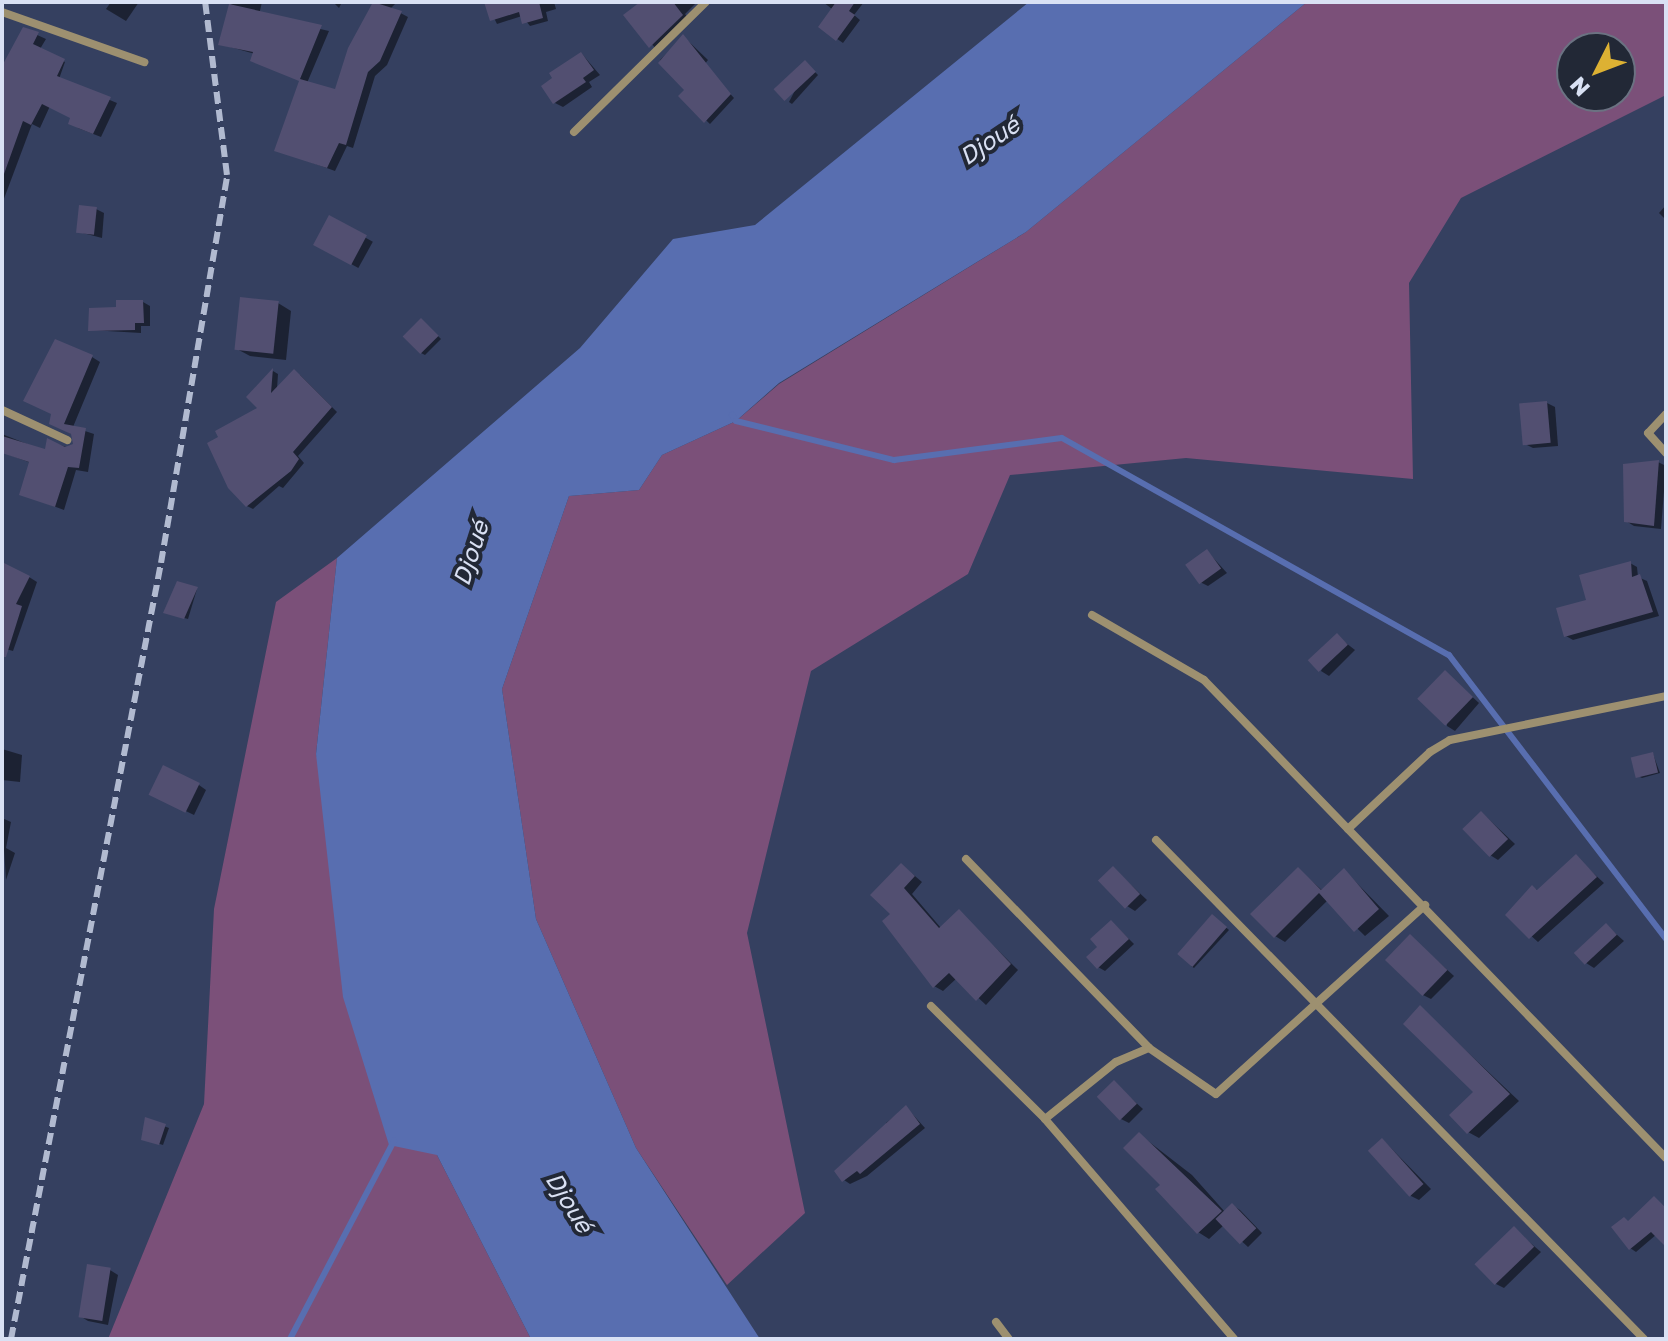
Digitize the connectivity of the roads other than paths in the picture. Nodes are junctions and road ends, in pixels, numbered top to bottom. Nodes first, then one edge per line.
1 (706, 2) edge
2 (2, 12) edge
3 (144, 62) dead end
4 (574, 132) dead end
5 (2, 410) edge
6 (1666, 414) edge
7 (67, 440) dead end
8 (1666, 453) edge
9 (1092, 615) dead end
10 (1666, 696) edge
11 (1348, 829) junction
12 (1156, 840) dead end
13 (966, 859) dead end
14 (1425, 905) junction
15 (1317, 1005) junction
16 (931, 1006) dead end
17 (1149, 1048) junction
18 (1045, 1119) junction
19 (1666, 1158) edge
20 (996, 1322) dead end
21 (1009, 1339) edge
22 (1234, 1339) edge
23 (1644, 1339) edge

1 - 4 street
2 - 3 street
5 - 7 street
6 - 8 street
9 - 11 street
10 - 11 street
11 - 14 street
12 - 15 street
13 - 17 street
14 - 15 street
14 - 19 street
15 - 17 street
15 - 23 street
16 - 18 street
17 - 18 street
18 - 22 street
20 - 21 street

